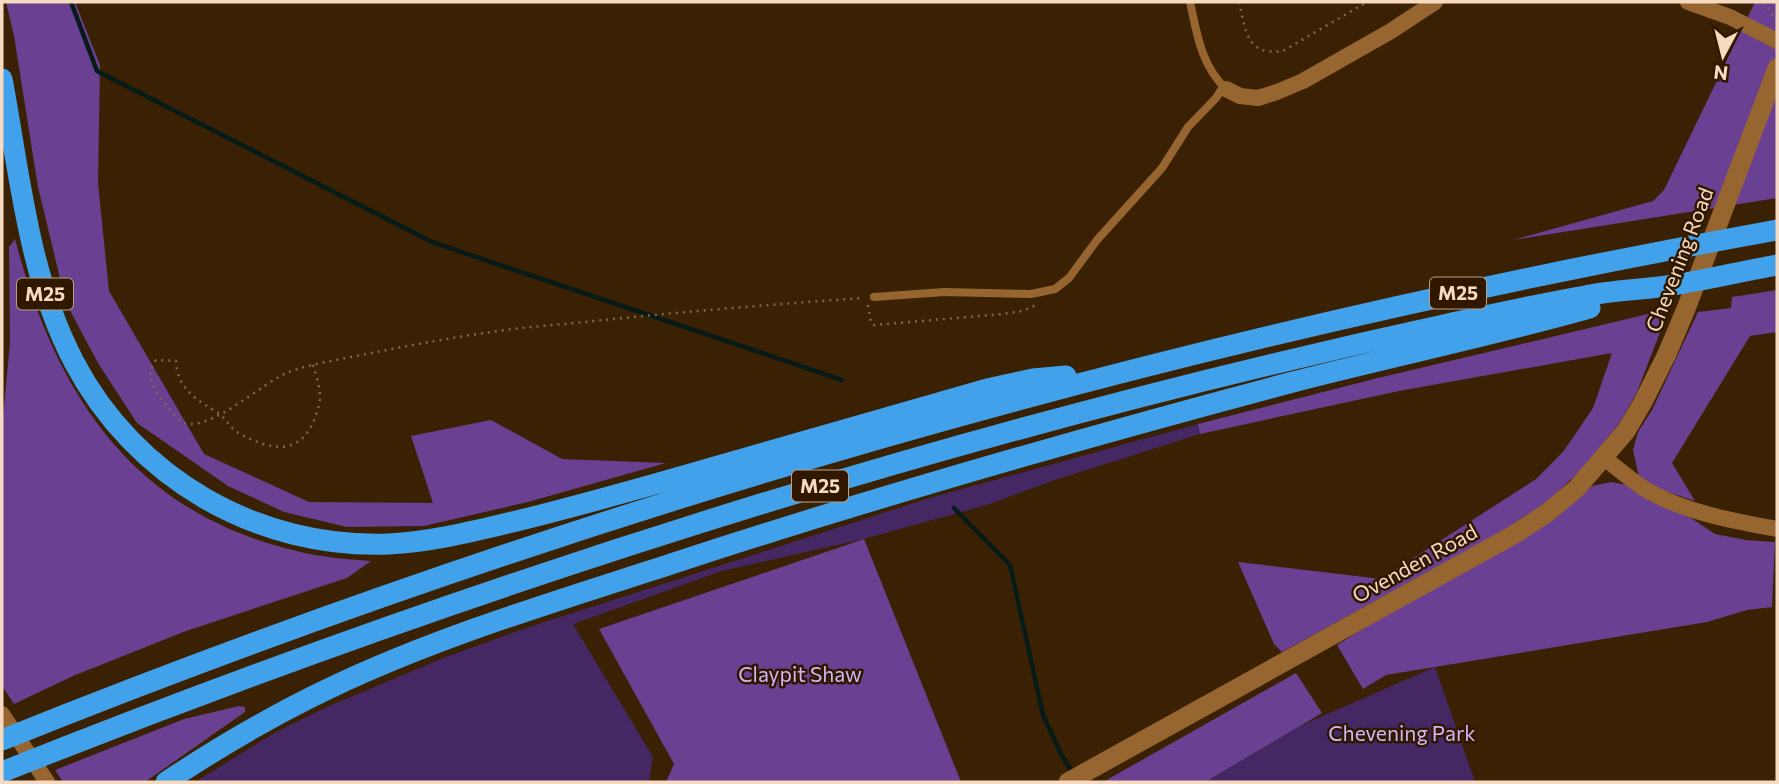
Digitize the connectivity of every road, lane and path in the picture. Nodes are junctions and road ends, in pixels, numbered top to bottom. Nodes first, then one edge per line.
1 (1190, 2) edge
2 (1238, 2) edge
3 (1367, 2) edge
4 (1435, 2) edge
5 (1688, 2) edge
6 (1764, 2) edge
7 (1777, 22) edge
8 (1777, 41) edge
9 (1777, 68) edge
10 (2, 79) edge
11 (1225, 88) junction
12 (1777, 230) edge
13 (1777, 265) edge
14 (1663, 287) junction
15 (1050, 290) junction
16 (874, 297) dead end
17 (313, 365) junction
18 (1141, 368) junction
19 (219, 413) junction
20 (1605, 458) junction
21 (1777, 529) edge
22 (2, 714) edge
23 (2, 740) edge
24 (2, 772) edge
25 (47, 782) edge
26 (166, 782) edge
27 (1068, 782) edge

1 - 11 lane
2 - 3 path
4 - 11 street
5 - 8 street
6 - 7 path
9 - 20 main road, Chevening Road
10 - 18 highway, M25
11 - 15 lane
12 - 18 highway, M25
13 - 14 highway, M25
14 - 24 highway, M25
14 - 26 highway, M25
15 - 16 lane
15 - 17 path
17 - 19 path
17 - 19 path
18 - 23 highway, M25
19 - 19 path
20 - 21 street
20 - 27 main road, Ovenden Road
22 - 25 street

